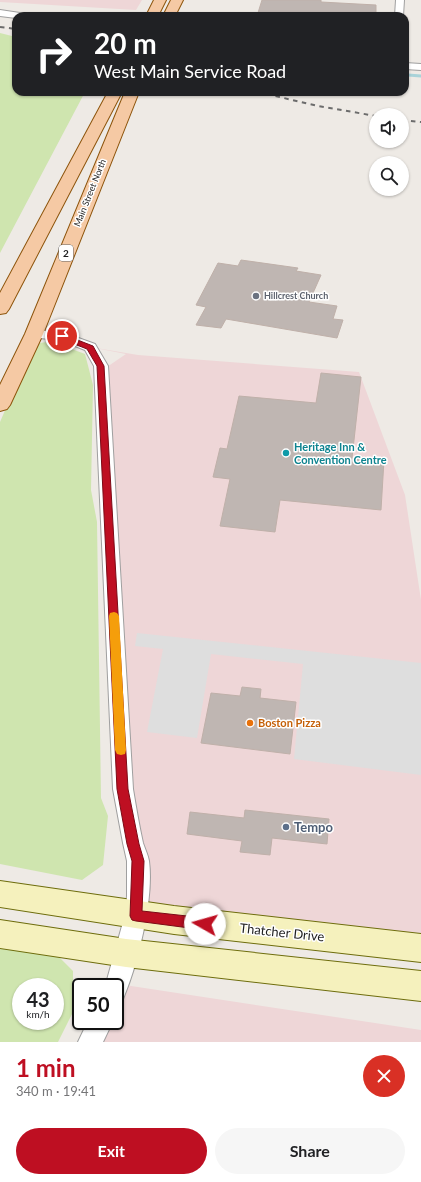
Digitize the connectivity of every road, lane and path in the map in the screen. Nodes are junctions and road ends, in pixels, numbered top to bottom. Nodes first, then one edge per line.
1 (160, 0) edge
2 (177, 0) edge
3 (400, 0) edge
4 (154, 12) edge
5 (171, 12) edge
6 (399, 12) edge
7 (0, 13) edge
8 (12, 15) edge
9 (409, 66) edge
10 (421, 68) edge
11 (113, 96) edge
12 (130, 96) edge
13 (0, 309) edge
14 (34, 334) junction
15 (0, 405) edge
16 (0, 894) edge
17 (136, 916) junction
18 (0, 934) edge
19 (421, 948) edge
20 (126, 953) junction
21 (120, 978) edge
22 (421, 986) edge
23 (96, 1030) edge
24 (90, 1042) edge

1 - 4 main road
2 - 5 main road
3 - 6 street
7 - 8 street
9 - 10 street
11 - 13 main road, Main Street North
12 - 14 main road, Main Street North / 2
14 - 15 main road, Main Street North / 2
14 - 17 street
16 - 17 main road, Thatcher Drive
17 - 19 main road, Thatcher Drive
17 - 20 street
18 - 20 main road
20 - 21 street
20 - 22 main road
23 - 24 street

